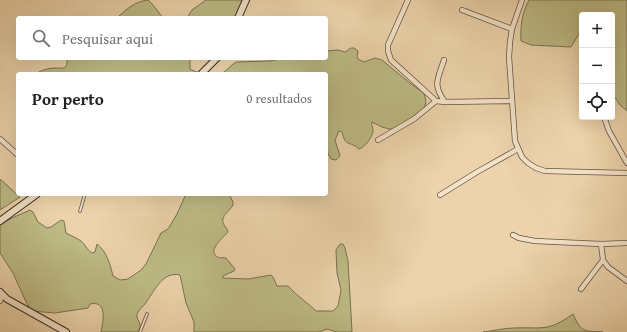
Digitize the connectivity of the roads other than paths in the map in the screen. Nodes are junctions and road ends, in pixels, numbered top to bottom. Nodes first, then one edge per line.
1 (246, 0) edge
2 (408, 0) edge
3 (522, 0) edge
4 (462, 10) dead end
5 (239, 16) edge
6 (512, 29) junction
7 (215, 60) edge
8 (444, 60) dead end
9 (203, 72) edge
10 (436, 101) junction
11 (512, 101) junction
12 (445, 102) junction
13 (605, 120) edge
14 (0, 139) edge
15 (378, 140) dead end
16 (518, 149) junction
17 (16, 153) edge
18 (627, 162) edge
19 (627, 172) edge
20 (440, 195) dead end
21 (35, 196) edge
22 (84, 196) edge
23 (80, 211) dead end
24 (0, 221) edge
25 (513, 235) dead end
26 (627, 243) edge
27 (601, 244) junction
28 (603, 260) junction
29 (627, 281) edge
30 (581, 289) dead end
31 (1, 293) edge
32 (0, 302) edge
33 (147, 314) dead end
34 (66, 332) edge
35 (140, 332) edge

1 - 5 main road
2 - 10 street
3 - 6 street
4 - 6 street
6 - 11 street
7 - 9 main road
8 - 12 street
10 - 12 street
10 - 15 street
11 - 12 street
11 - 16 street
13 - 18 street
14 - 17 street
16 - 19 street
16 - 20 street
21 - 24 main road
22 - 23 lane
25 - 27 street
26 - 27 street
27 - 28 street
28 - 29 street
28 - 30 street
31 - 32 street
31 - 34 main road
33 - 35 lane

